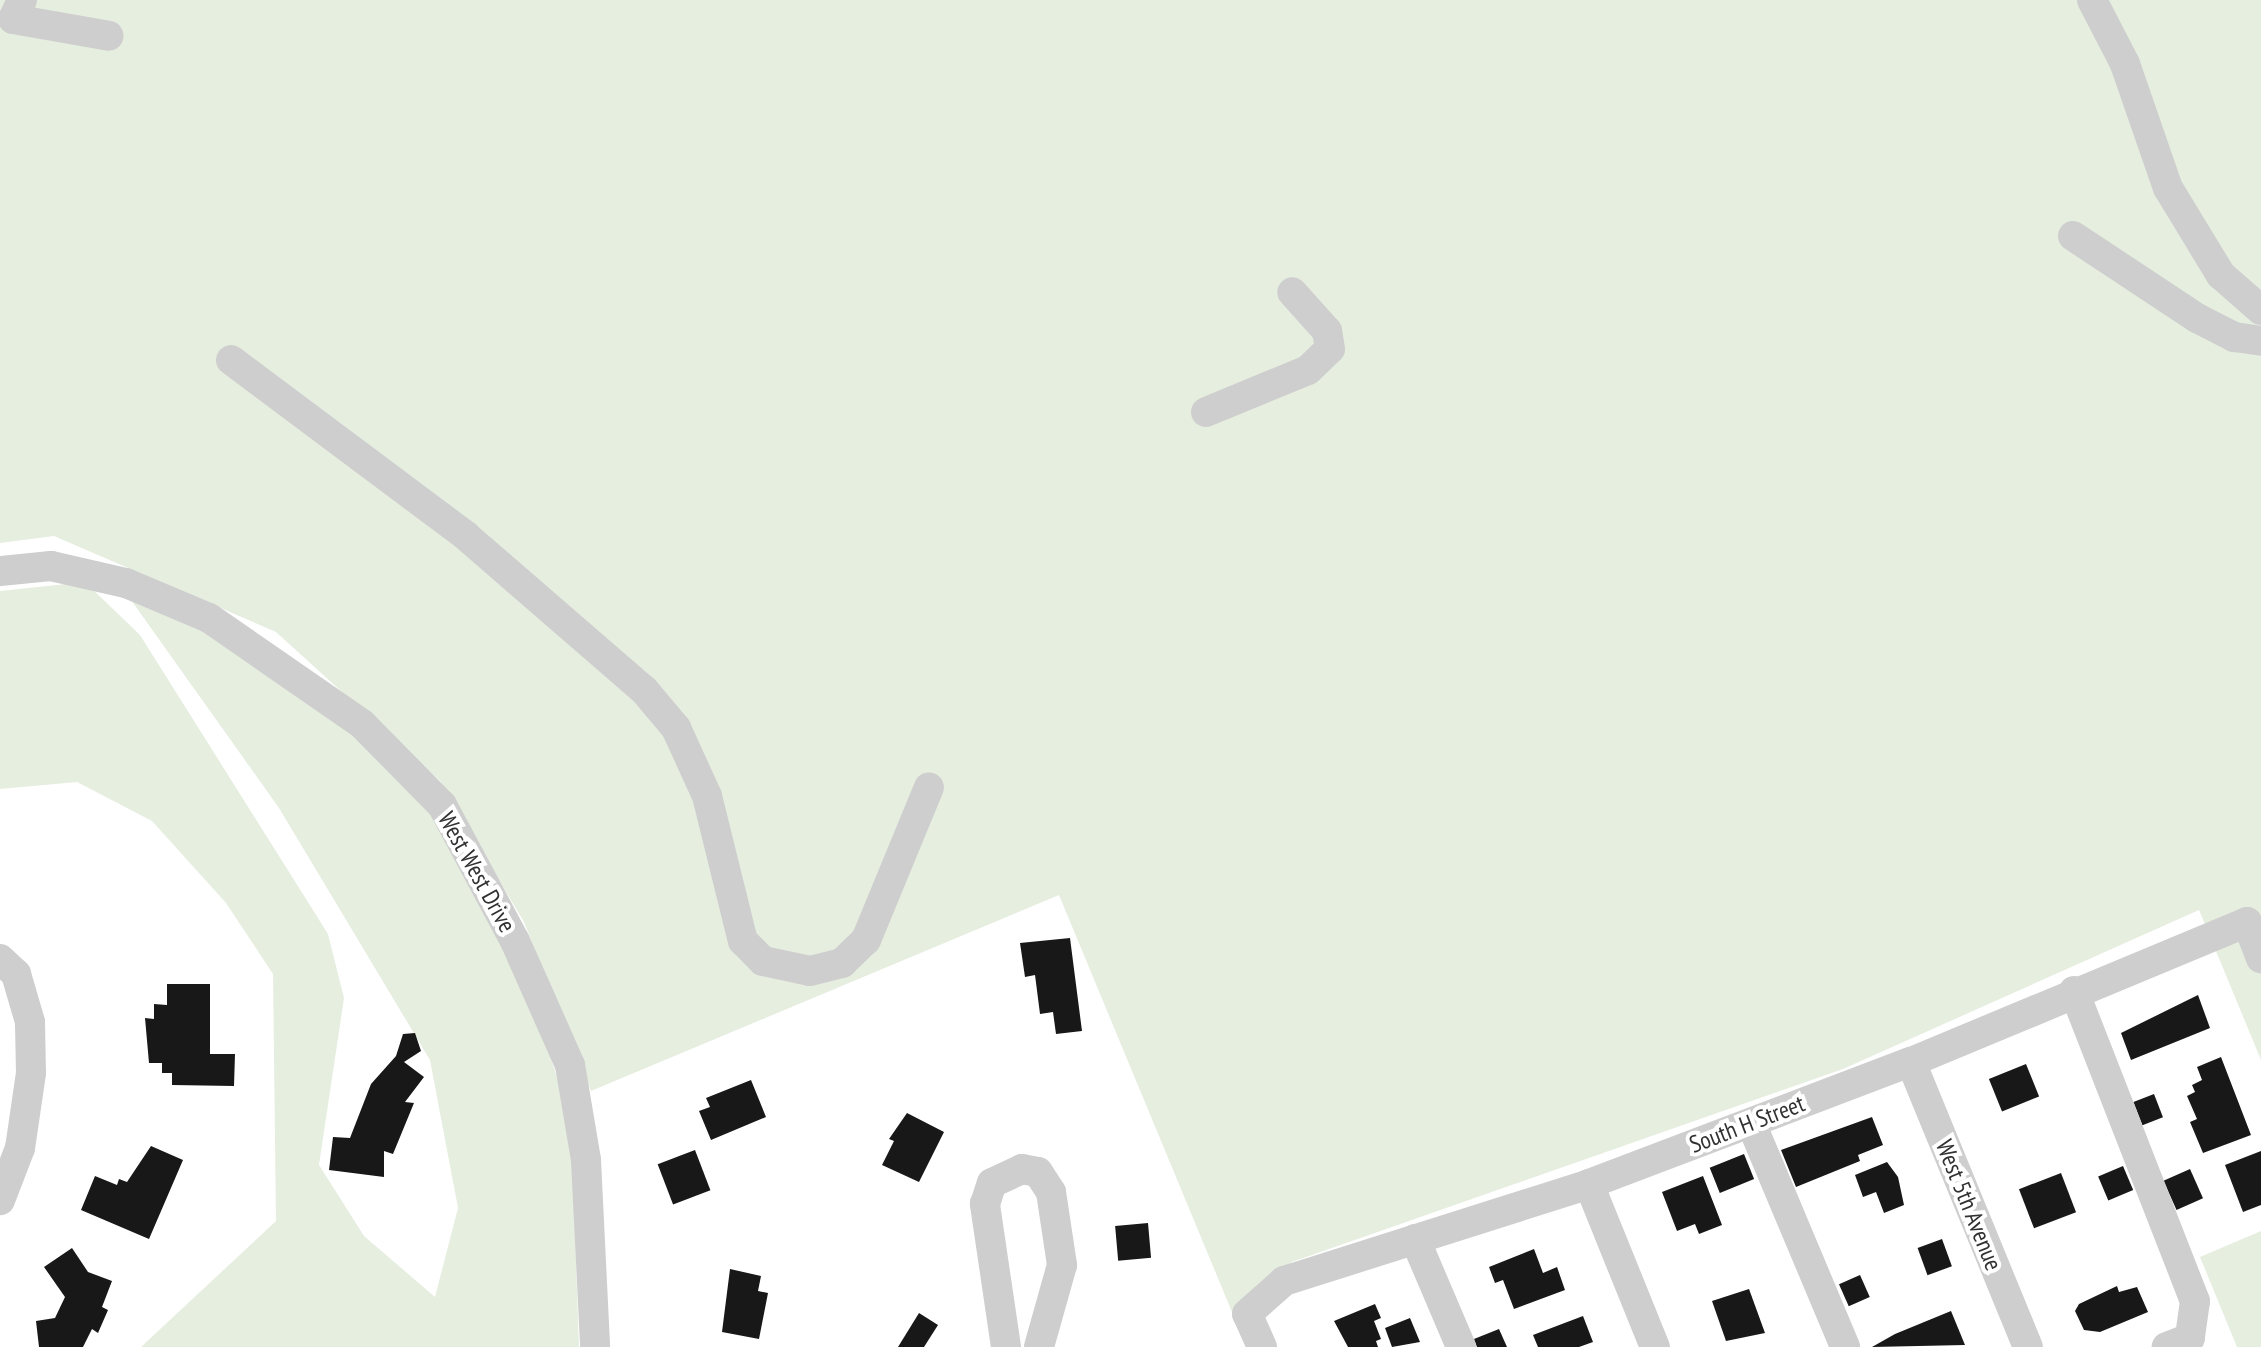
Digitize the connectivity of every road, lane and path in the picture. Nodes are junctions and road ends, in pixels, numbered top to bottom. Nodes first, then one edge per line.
1 (22, 0) edge
2 (2092, 0) edge
3 (109, 36) dead end
4 (2073, 236) dead end
5 (1292, 292) dead end
6 (2261, 310) edge
7 (2261, 341) edge
8 (231, 360) dead end
9 (1206, 412) dead end
10 (0, 571) edge
11 (929, 787) dead end
12 (2261, 958) edge
13 (0, 959) edge
14 (2074, 991) junction
15 (1911, 1062) junction
16 (1751, 1123) junction
17 (1589, 1184) junction
18 (0, 1200) edge
19 (1415, 1239) junction
20 (2179, 1343) edge
21 (595, 1347) edge
22 (1006, 1347) edge
23 (1039, 1347) edge
24 (1262, 1347) edge
25 (1461, 1347) edge
26 (1655, 1347) edge
27 (1845, 1347) edge
28 (2028, 1347) edge

1 - 3 street
2 - 6 street
4 - 7 street
5 - 9 street
8 - 11 street
10 - 21 street, West West Drive
12 - 14 street, South H Street
13 - 18 street
14 - 15 street, South H Street
14 - 20 street
15 - 16 street, South H Street
15 - 28 street, West 5th Avenue
16 - 17 street, South H Street
16 - 27 street
17 - 19 street, South H Street
17 - 26 street
19 - 24 street, South H Street
19 - 25 street
22 - 23 street

